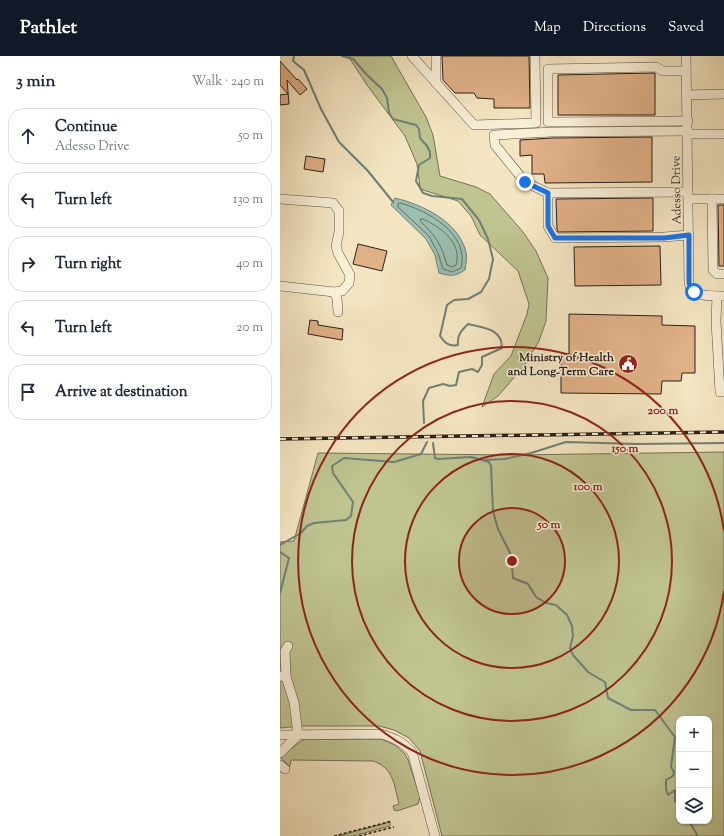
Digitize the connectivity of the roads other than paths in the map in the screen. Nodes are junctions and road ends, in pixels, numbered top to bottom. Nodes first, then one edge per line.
1 (412, 56) edge
2 (436, 56) edge
3 (535, 56) edge
4 (686, 56) edge
5 (686, 71) junction
6 (436, 83) junction
7 (724, 94) edge
8 (687, 95) junction
9 (688, 129) junction
10 (724, 134) edge
11 (548, 193) junction
12 (689, 195) junction
13 (280, 199) edge
14 (712, 199) junction
15 (724, 199) edge
16 (689, 235) junction
17 (724, 274) edge
18 (280, 286) edge
19 (334, 292) junction
20 (720, 296) edge
21 (338, 312) dead end
22 (720, 321) edge
23 (724, 392) edge
24 (288, 646) dead end
25 (283, 677) edge
26 (280, 735) edge
27 (298, 735) junction
28 (280, 753) edge
29 (435, 836) edge

1 - 6 street
2 - 6 street
3 - 6 street
4 - 5 street, Adesso Drive
5 - 8 street, Adesso Drive
5 - 9 street
7 - 8 street
8 - 9 street, Adesso Drive
9 - 10 street
9 - 11 street
9 - 12 street, Adesso Drive
11 - 12 street
11 - 16 street
12 - 14 street
12 - 16 street, Adesso Drive
13 - 19 street
14 - 15 street
14 - 17 street
16 - 20 street, Adesso Drive
18 - 19 street
19 - 21 street
20 - 22 street
22 - 23 street
24 - 25 street
25 - 27 street
26 - 27 street
27 - 28 street
27 - 29 street

